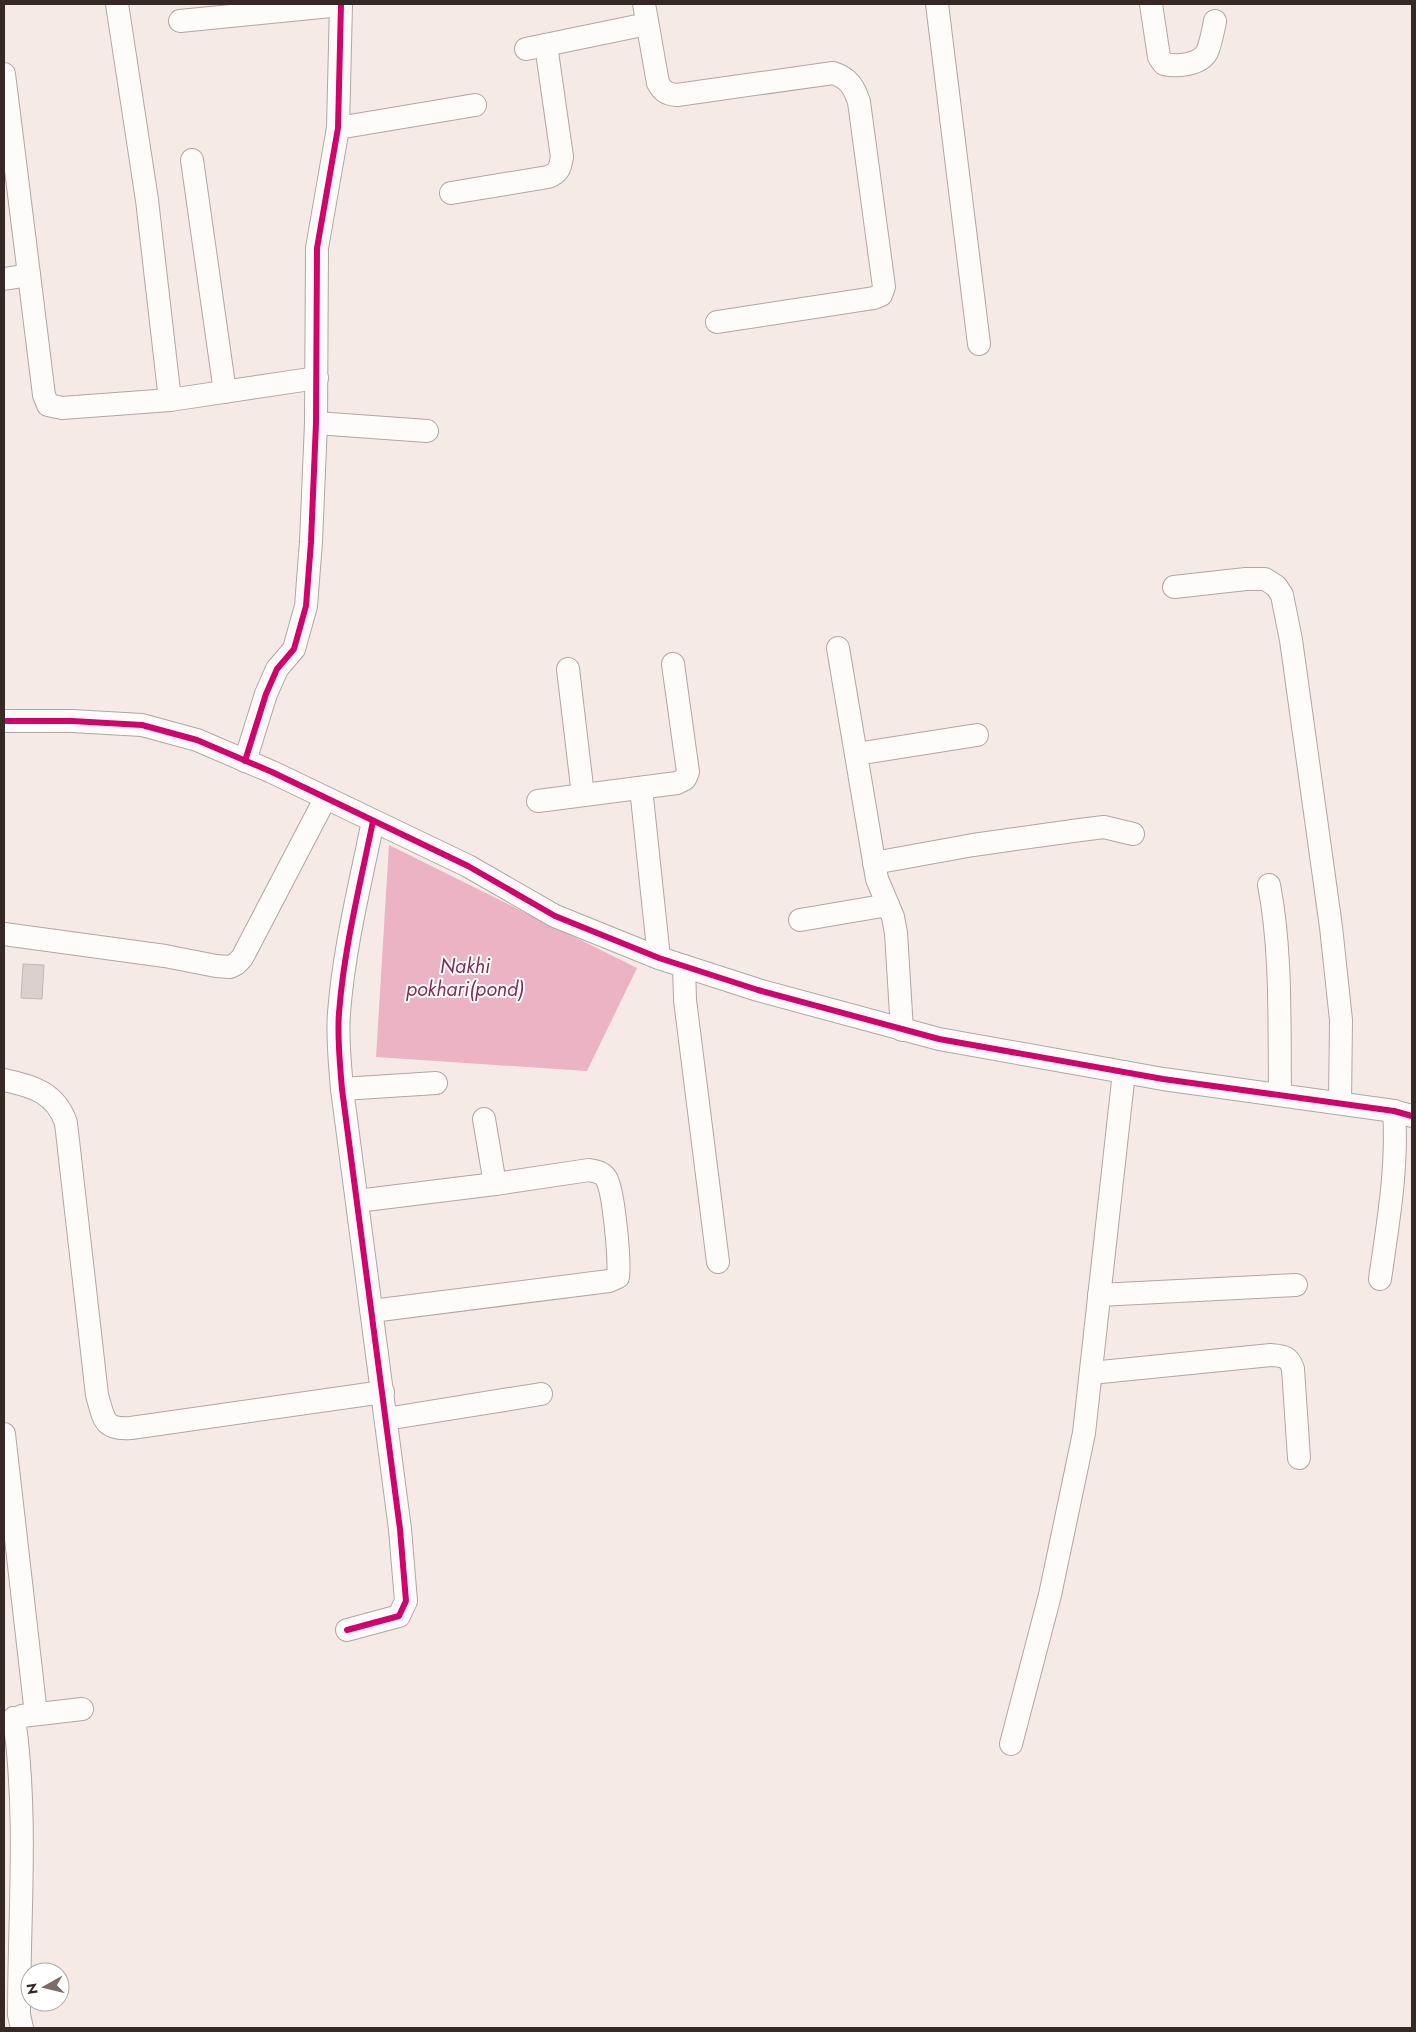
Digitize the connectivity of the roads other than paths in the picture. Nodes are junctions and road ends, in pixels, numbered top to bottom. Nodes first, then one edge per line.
1 (116, 4) edge
2 (342, 4) edge
3 (937, 4) edge
4 (1151, 4) edge
5 (646, 14) edge
6 (180, 21) dead end
7 (1216, 21) dead end
8 (4, 74) edge
9 (475, 105) dead end
10 (338, 128) junction
11 (9, 159) edge
12 (192, 160) dead end
13 (451, 193) dead end
14 (29, 276) junction
15 (4, 279) edge
16 (717, 322) dead end
17 (980, 344) dead end
18 (317, 378) junction
19 (224, 392) junction
20 (170, 400) junction
21 (316, 422) junction
22 (427, 431) dead end
23 (1174, 587) dead end
24 (838, 648) dead end
25 (673, 664) dead end
26 (568, 669) dead end
27 (4, 721) edge
28 (977, 735) dead end
29 (856, 754) junction
30 (245, 761) junction
31 (641, 788) junction
32 (583, 795) junction
33 (325, 799) junction
34 (538, 801) dead end
35 (373, 821) junction
36 (1133, 834) dead end
37 (874, 864) junction
38 (1269, 885) dead end
39 (888, 905) junction
40 (800, 920) dead end
41 (4, 934) edge
42 (658, 958) junction
43 (684, 966) junction
44 (902, 1030) junction
45 (1124, 1072) junction
46 (4, 1080) edge
47 (436, 1083) dead end
48 (342, 1089) junction
49 (1280, 1095) junction
50 (1340, 1103) junction
51 (1403, 1113) edge
52 (484, 1119) dead end
53 (494, 1184) junction
54 (357, 1201) junction
55 (718, 1262) dead end
56 (1380, 1279) dead end
57 (1296, 1286) dead end
58 (1100, 1295) junction
59 (372, 1310) junction
60 (1091, 1373) junction
61 (383, 1392) junction
62 (541, 1394) dead end
63 (386, 1419) junction
64 (4, 1434) edge
65 (1299, 1458) dead end
66 (347, 1630) dead end
67 (82, 1708) dead end
68 (36, 1714) junction
69 (9, 1718) edge
70 (1011, 1744) dead end
71 (22, 2028) edge

1 - 20 street
2 - 6 street
2 - 10 street
3 - 17 street
4 - 7 street
5 - 13 street
5 - 16 street
8 - 11 street
9 - 10 street
10 - 18 street
11 - 14 street
12 - 19 street
14 - 15 street
14 - 20 street
18 - 19 street
18 - 21 street
19 - 20 street
21 - 22 street
21 - 30 street
23 - 50 street
24 - 29 street
25 - 31 street
26 - 32 street
27 - 30 street
28 - 29 street
29 - 37 street
30 - 33 street
31 - 32 street
31 - 42 street
32 - 34 street
33 - 35 street
33 - 41 street
35 - 42 street
35 - 48 street
36 - 37 street
37 - 39 street
38 - 49 street
39 - 40 street
39 - 44 street
42 - 43 street
43 - 44 street
43 - 55 street
44 - 45 street
45 - 49 street
45 - 58 street
46 - 61 street
47 - 48 street
48 - 54 street
49 - 50 street
50 - 51 street
51 - 56 street
52 - 53 street
53 - 54 street
53 - 59 street
54 - 59 street
57 - 58 street
58 - 60 street
59 - 61 street
60 - 65 street
60 - 70 street
61 - 63 street
62 - 63 street
63 - 66 street
64 - 68 street
67 - 68 street
68 - 69 street
69 - 71 street

